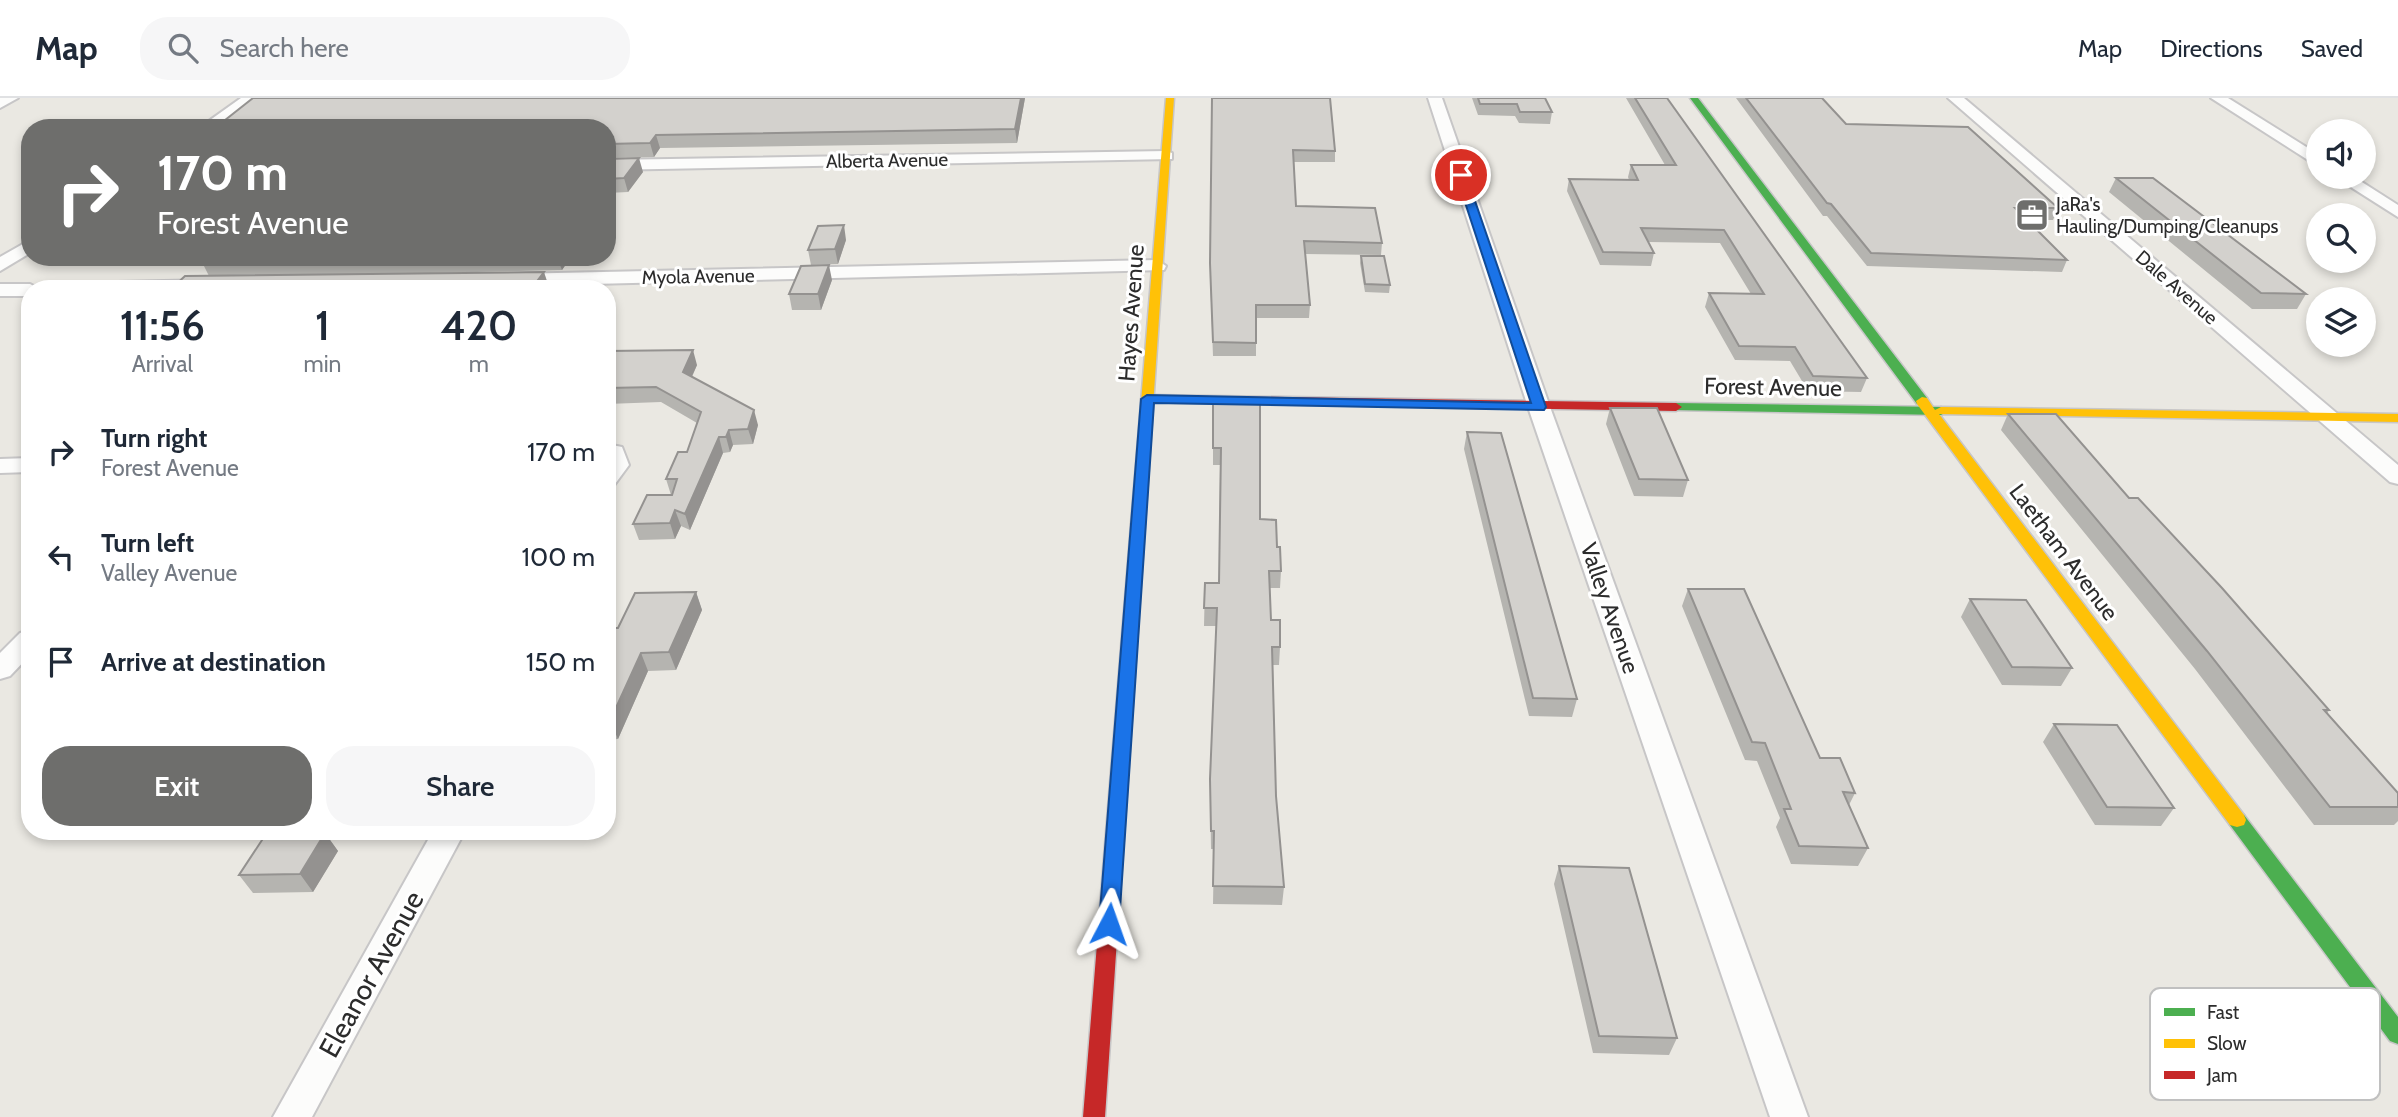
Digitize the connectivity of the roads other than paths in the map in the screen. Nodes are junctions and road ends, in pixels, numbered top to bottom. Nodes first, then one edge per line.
1 (11, 98) edge
2 (251, 98) edge
3 (1170, 98) edge
4 (1435, 98) edge
5 (1694, 98) edge
6 (1955, 98) edge
7 (2218, 98) edge
8 (0, 104) edge
9 (220, 119) edge
10 (2306, 154) edge
11 (1166, 156) junction
12 (616, 165) edge
13 (2362, 189) edge
14 (2398, 212) edge
15 (21, 251) edge
16 (0, 265) edge
17 (1157, 266) junction
18 (488, 280) edge
19 (0, 290) edge
20 (21, 290) edge
21 (1147, 399) junction
22 (1539, 407) junction
23 (1929, 411) junction
24 (2328, 417) junction
25 (2398, 418) edge
26 (21, 465) edge
27 (0, 466) edge
28 (2398, 477) edge
29 (21, 648) edge
30 (0, 669) edge
31 (444, 840) edge
32 (2363, 988) edge
33 (2380, 1010) edge
34 (2398, 1034) edge
35 (292, 1117) edge
36 (1094, 1117) edge
37 (1789, 1117) edge

1 - 8 street
2 - 9 street
3 - 11 street, Hayes Avenue
4 - 22 street, Valley Avenue
5 - 23 street, Laetham Avenue
6 - 24 street, Dale Avenue
7 - 10 street
11 - 12 street, Alberta Avenue
11 - 17 street, Hayes Avenue
13 - 14 street
15 - 16 street
17 - 18 street, Myola Avenue
17 - 21 street, Hayes Avenue
19 - 20 street
21 - 22 street, Forest Avenue
21 - 36 street, Hayes Avenue
22 - 23 street, Forest Avenue
22 - 37 street, Valley Avenue
23 - 24 street, Forest Avenue
23 - 32 street, Laetham Avenue
24 - 25 street, Forest Avenue
24 - 28 street, Dale Avenue
26 - 27 street
29 - 30 street
31 - 35 street, Eleanor Avenue
33 - 34 street, Laetham Avenue

